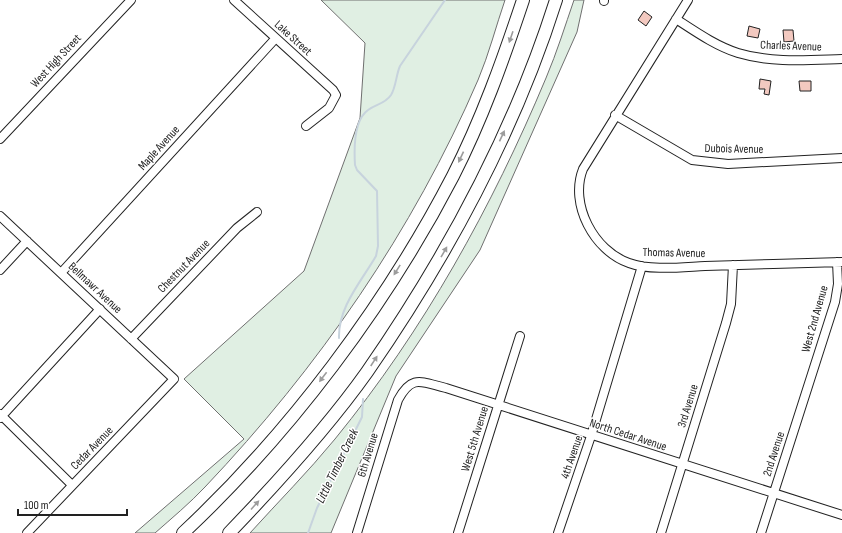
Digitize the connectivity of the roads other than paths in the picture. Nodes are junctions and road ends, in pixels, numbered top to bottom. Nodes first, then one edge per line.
1 (234, 0) edge
2 (524, 0) edge
3 (556, 0) edge
4 (688, 0) edge
5 (129, 1) edge
6 (676, 19) junction
7 (275, 39) junction
8 (842, 59) edge
9 (615, 115) junction
10 (306, 126) dead end
11 (0, 139) edge
12 (842, 158) edge
13 (257, 212) dead end
14 (0, 216) edge
15 (27, 241) junction
16 (840, 262) edge
17 (733, 265) junction
18 (642, 266) junction
19 (0, 270) edge
20 (61, 273) junction
21 (100, 309) junction
22 (520, 336) dead end
23 (132, 339) junction
24 (174, 379) joint
25 (810, 382) joint
26 (407, 386) joint
27 (498, 405) junction
28 (1, 416) edge
29 (591, 436) junction
30 (682, 465) junction
31 (72, 485) junction
32 (773, 494) junction
33 (842, 515) edge
34 (27, 533) edge
35 (183, 533) edge
36 (229, 533) edge
37 (357, 533) edge
38 (458, 533) edge
39 (558, 533) edge
40 (661, 533) edge
41 (761, 533) edge

1 - 7 street, Lake Street
2 -> 35 highway
36 -> 3 highway
4 - 6 street, Thomas Avenue
5 - 11 street, West High Street
6 - 8 street, Charles Avenue
6 - 9 street, Thomas Avenue
7 - 10 street, Lake Street
7 - 20 street, Maple Avenue
9 - 12 street, Dubois Avenue
9 - 18 street, Thomas Avenue
13 - 23 street, Chestnut Avenue
14 - 15 street, Bellmawr Avenue
15 - 19 street
15 - 20 street, Bellmawr Avenue
16 - 17 street, Thomas Avenue
16 - 25 street, West 2nd Avenue
17 - 18 street, Thomas Avenue
17 - 30 street, 3rd Avenue
18 - 29 street, 4th Avenue
20 - 21 street, Bellmawr Avenue
21 - 23 street, Bellmawr Avenue
21 - 28 street
22 - 27 street, West 5th Avenue
23 - 24 street, Bellmawr Avenue
24 - 31 street, Cedar Avenue
25 - 32 street, 2nd Avenue
26 - 27 street, North Cedar Avenue
26 - 37 street, 6th Avenue
27 - 29 street, North Cedar Avenue
27 - 38 street, West 5th Avenue
28 - 31 street
29 - 30 street, North Cedar Avenue
29 - 39 street, 4th Avenue
30 - 32 street, North Cedar Avenue
30 - 40 street, 3rd Avenue
31 - 34 street, Cedar Avenue
32 - 33 street, North Cedar Avenue
32 - 41 street, 2nd Avenue

